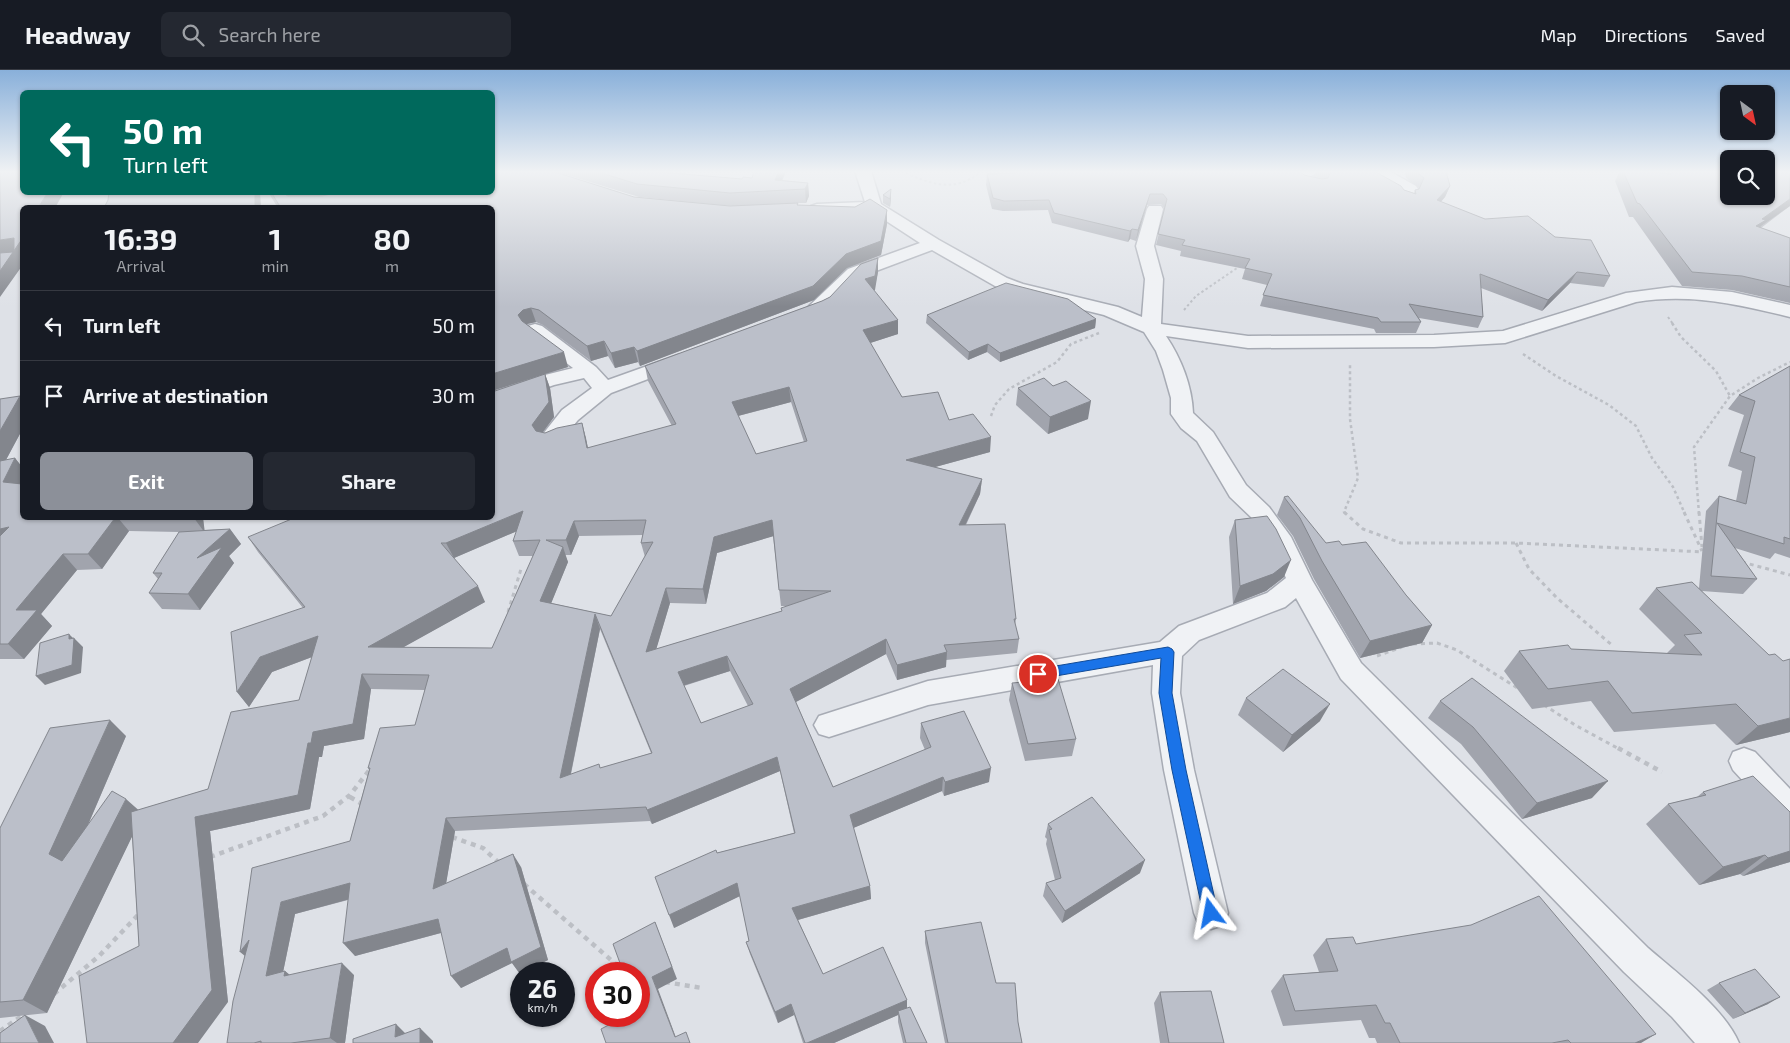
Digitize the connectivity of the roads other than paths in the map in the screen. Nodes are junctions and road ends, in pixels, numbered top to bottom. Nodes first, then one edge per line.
1 (890, 216) edge
2 (1153, 216) edge
3 (933, 244) junction
4 (1790, 311) edge
5 (799, 317) edge
6 (1143, 324) junction
7 (535, 330) edge
8 (694, 354) edge
9 (589, 371) junction
10 (604, 389) junction
11 (495, 400) edge
12 (550, 439) edge
13 (1300, 581) junction
14 (1168, 652) junction
15 (829, 725) dead end
16 (1744, 761) dead end
17 (1790, 810) edge
18 (1211, 913) dead end
19 (1720, 1043) edge

1 - 3 street
2 - 6 street
3 - 5 street
3 - 6 street
4 - 6 street
6 - 13 street
7 - 9 street
8 - 10 street
9 - 10 street
9 - 11 street
10 - 12 street
13 - 14 street
13 - 19 street
14 - 15 street
14 - 18 street
16 - 17 street

